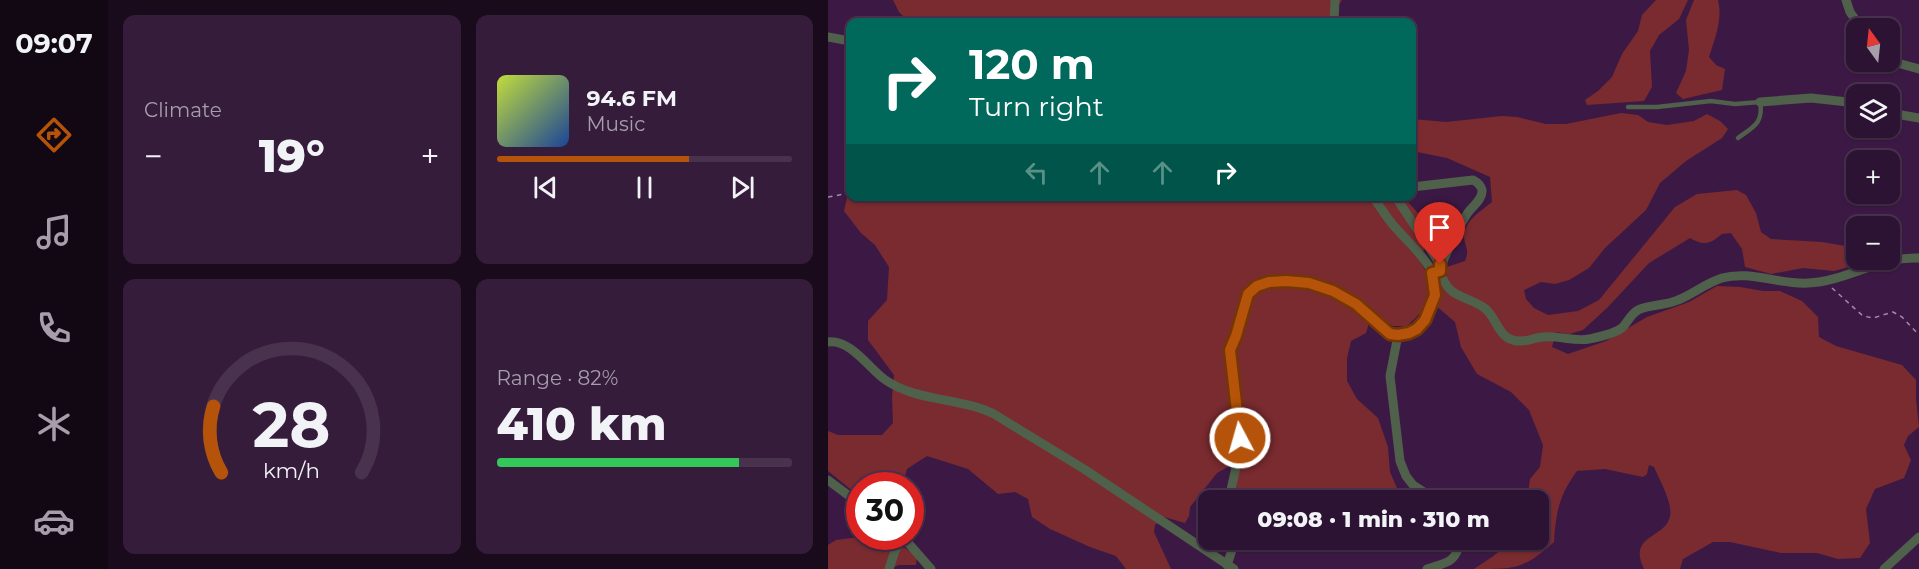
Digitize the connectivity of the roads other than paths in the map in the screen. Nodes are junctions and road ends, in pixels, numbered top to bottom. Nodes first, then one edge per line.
1 (1335, 0) edge
2 (1846, 0) edge
3 (1334, 18) edge
4 (1854, 18) edge
5 (828, 37) edge
6 (846, 40) edge
7 (1900, 63) edge
8 (1919, 69) edge
9 (1760, 102) junction
10 (1846, 102) edge
11 (1628, 107) dead end
12 (1900, 115) edge
13 (1919, 118) edge
14 (1738, 138) dead end
15 (1416, 187) edge
16 (1376, 201) edge
17 (1398, 201) edge
18 (1919, 258) edge
19 (1438, 269) junction
20 (1398, 335) junction
21 (828, 342) edge
22 (828, 480) edge
23 (1231, 490) edge
24 (1421, 490) edge
25 (846, 494) edge
26 (1919, 537) edge
27 (1232, 550) edge
28 (1458, 550) edge
29 (1231, 567) edge
30 (890, 569) edge
31 (931, 569) edge
32 (1427, 569) edge
33 (1884, 569) edge

1 - 3 street
2 - 4 street
5 - 6 street
7 - 8 street
9 - 10 street
9 - 11 lane
9 - 14 lane
12 - 13 street
15 - 19 street
16 - 19 street
17 - 19 street
18 - 19 street
19 - 20 street
20 - 23 street
20 - 24 street
21 - 29 street
22 - 25 street
26 - 33 street
27 - 29 street
28 - 32 street
30 - 31 street

